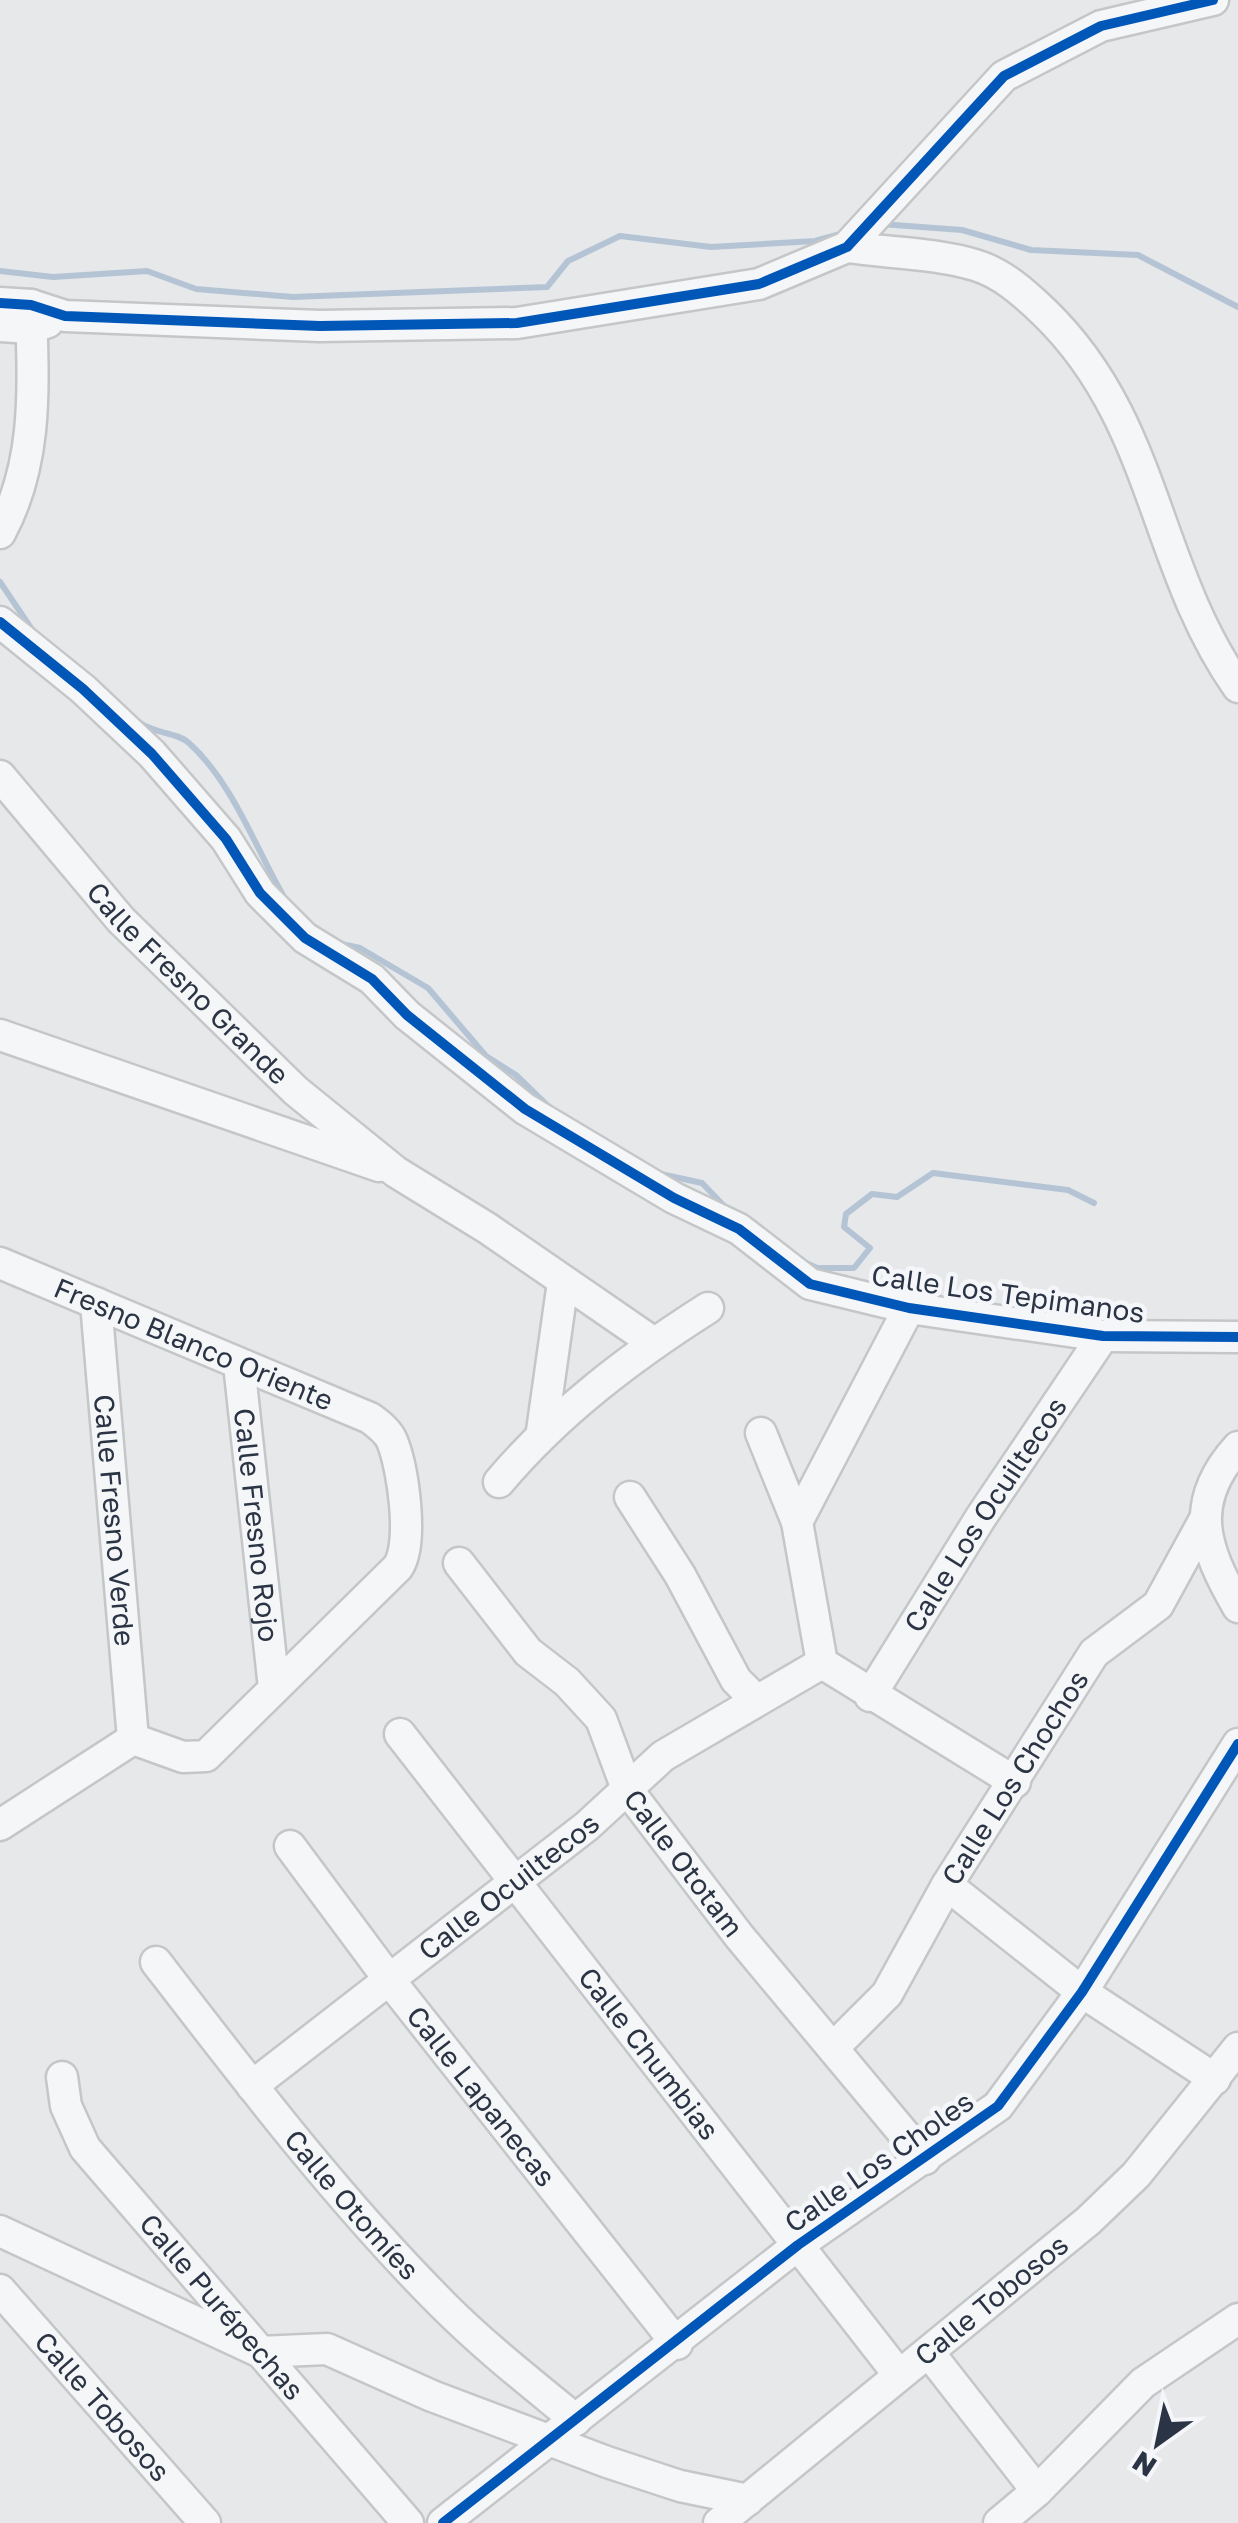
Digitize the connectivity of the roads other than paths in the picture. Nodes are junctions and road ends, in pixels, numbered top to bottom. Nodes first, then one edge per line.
1 (1213, 0) edge
2 (847, 247) junction
3 (21, 312) edge
4 (0, 326) edge
5 (0, 533) edge
6 (0, 622) edge
7 (1238, 686) edge
8 (0, 776) edge
9 (0, 1035) edge
10 (296, 1091) junction
11 (266, 1131) junction
12 (396, 1172) junction
13 (0, 1263) edge
14 (562, 1282) junction
15 (96, 1303) junction
16 (708, 1308) dead end
17 (909, 1308) junction
18 (1102, 1336) junction
19 (1238, 1337) edge
20 (654, 1343) junction
21 (238, 1364) junction
22 (542, 1431) junction
23 (761, 1432) dead end
24 (1238, 1447) edge
25 (499, 1482) dead end
26 (630, 1496) dead end
27 (1205, 1520) junction
28 (796, 1522) junction
29 (459, 1564) dead end
30 (1238, 1607) edge
31 (822, 1663) junction
32 (274, 1688) junction
33 (870, 1696) junction
34 (755, 1699) junction
35 (400, 1734) dead end
36 (133, 1739) junction
37 (1238, 1744) edge
38 (1015, 1782) junction
39 (627, 1788) junction
40 (0, 1816) edge
41 (1, 1825) edge
42 (290, 1846) dead end
43 (517, 1882) junction
44 (948, 1885) junction
45 (156, 1962) dead end
46 (391, 1982) junction
47 (1082, 1992) junction
48 (833, 2048) junction
49 (1238, 2048) edge
50 (62, 2077) dead end
51 (1215, 2079) junction
52 (252, 2086) junction
53 (925, 2159) junction
54 (0, 2231) edge
55 (798, 2245) junction
56 (0, 2290) edge
57 (1238, 2318) edge
58 (677, 2344) junction
59 (260, 2352) junction
60 (930, 2354) junction
61 (899, 2375) junction
62 (576, 2420) junction
63 (550, 2440) junction
64 (1037, 2492) junction
65 (748, 2500) junction
66 (205, 2523) edge
67 (408, 2523) edge
68 (443, 2523) edge
69 (719, 2523) edge
70 (999, 2523) edge

1 - 2 street
2 - 3 street
2 - 7 street
3 - 4 street
3 - 5 street
6 - 17 street, Calle Los Tepimanos
8 - 10 street, Calle Fresno Grande
9 - 11 street, Calle Fresno Grande
10 - 11 street
10 - 12 street, Calle Fresno Grande
11 - 12 street, Calle Fresno Grande
12 - 14 street, Calle Fresno Grande
13 - 15 street, Fresno Blanco Oriente
14 - 20 street, Calle Fresno Grande
14 - 22 street
15 - 21 street, Fresno Blanco Oriente
15 - 36 street, Calle Fresno Verde
16 - 20 street
17 - 18 street, Calle Los Tepimanos
17 - 28 street
18 - 19 street, Calle Los Tepimanos
18 - 33 street, Calle Los Ocuiltecos
20 - 22 street
21 - 32 street, Calle Fresno Rojo
21 - 32 street, Fresno Blanco Oriente
22 - 25 street
23 - 28 street
24 - 27 street
26 - 34 street
27 - 30 street
27 - 38 street, Calle Los Chochos
28 - 31 street
29 - 39 street, Calle Ototam
31 - 33 street
31 - 34 street, Calle Ocuiltecos
32 - 36 street
33 - 38 street
34 - 39 street, Calle Ocuiltecos
35 - 43 street, Calle Chumbias
36 - 41 street
37 - 47 street, Calle Los Choles
38 - 44 street, Calle Los Chochos
39 - 43 street, Calle Ocuiltecos
39 - 48 street, Calle Ototam
40 - 41 street
42 - 46 street, Calle Lapanecas
43 - 46 street, Calle Ocuiltecos
43 - 55 street, Calle Chumbias
44 - 47 street
44 - 48 street, Calle Los Chochos
45 - 52 street, Calle Otomíes
46 - 52 street, Calle Ocuiltecos
46 - 58 street, Calle Lapanecas
47 - 51 street
47 - 53 street, Calle Los Choles
48 - 53 street, Calle Ototam
49 - 51 street, Calle Tobosos
50 - 59 street, Calle Purépechas
51 - 60 street, Calle Tobosos
52 - 62 street, Calle Otomíes
53 - 55 street, Calle Los Choles
54 - 59 street
55 - 58 street, Calle Los Choles
55 - 61 street, Calle Chumbias
56 - 66 street, Calle Tobosos
57 - 64 street
58 - 62 street, Calle Los Choles
59 - 63 street
59 - 67 street, Calle Purépechas
60 - 61 street, Calle Tobosos
60 - 64 street
61 - 65 street, Calle Tobosos
62 - 63 street, Calle Los Choles
63 - 65 street
63 - 68 street, Calle Los Choles
64 - 70 street
65 - 69 street, Calle Tobosos

